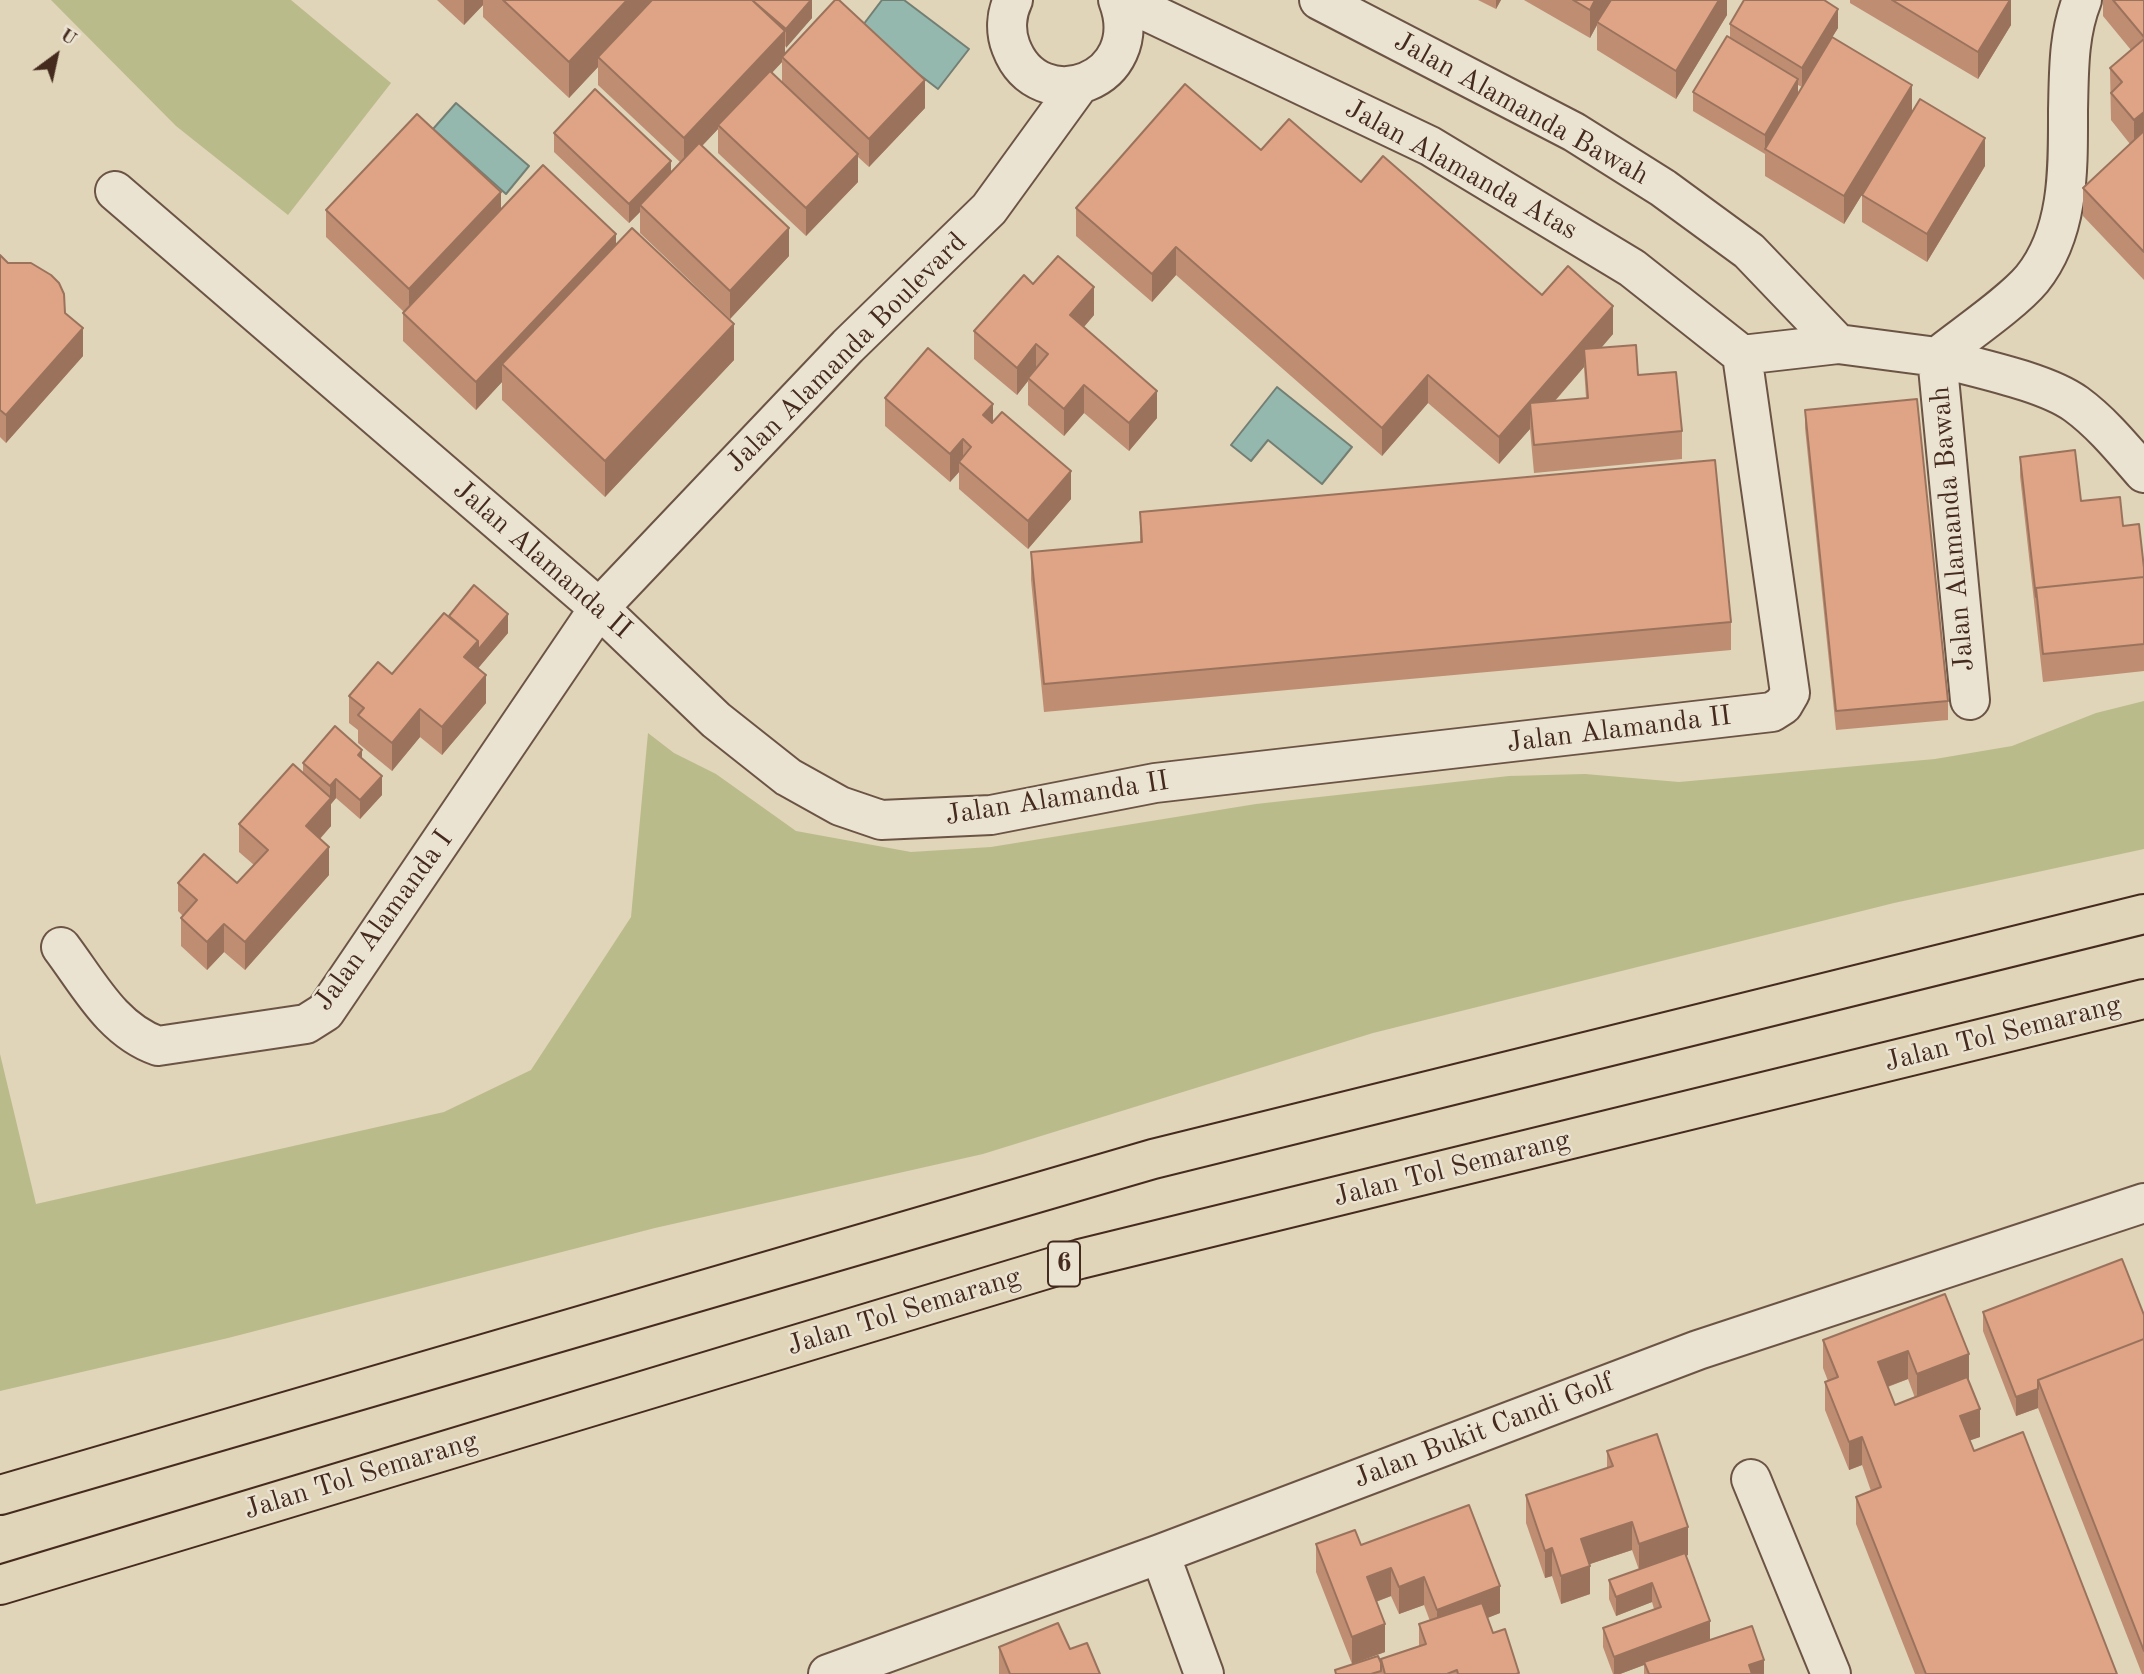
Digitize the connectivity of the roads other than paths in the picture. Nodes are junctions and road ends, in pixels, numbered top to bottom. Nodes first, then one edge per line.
1 (1121, 0) edge
2 (1319, 0) edge
3 (2082, 0) edge
4 (1009, 1) edge
5 (1079, 85) junction
6 (115, 191) dead end
7 (1838, 344) junction
8 (1742, 355) junction
9 (1937, 357) junction
10 (2144, 473) edge
11 (599, 608) junction
12 (1970, 700) dead end
13 (2144, 914) edge
14 (61, 947) dead end
15 (2144, 999) edge
16 (2144, 1203) edge
17 (1751, 1479) dead end
18 (0, 1495) edge
19 (1160, 1554) junction
20 (0, 1585) edge
21 (828, 1674) edge
22 (1204, 1674) edge
23 (1831, 1674) edge

1 - 5 street, Jalan Alamanda Boulevard
1 - 8 street, Jalan Alamanda Atas
2 - 7 street, Jalan Alamanda Bawah
3 - 9 street, Jalan Alamanda Bawah
4 - 5 street
5 - 11 street, Jalan Alamanda Boulevard
6 - 11 street, Jalan Alamanda II
7 - 8 street, Jalan Alamanda Bawah
7 - 9 street, Jalan Alamanda Bawah
8 - 11 street, Jalan Alamanda II
9 - 10 street
9 - 12 street, Jalan Alamanda Bawah
11 - 14 street, Jalan Alamanda I
13 - 18 highway
15 - 20 highway, Jalan Tol Semarang / 6
16 - 19 street, Jalan Bukit Candi Golf
17 - 23 street
19 - 21 street, Jalan Bukit Candi Golf
19 - 22 street

